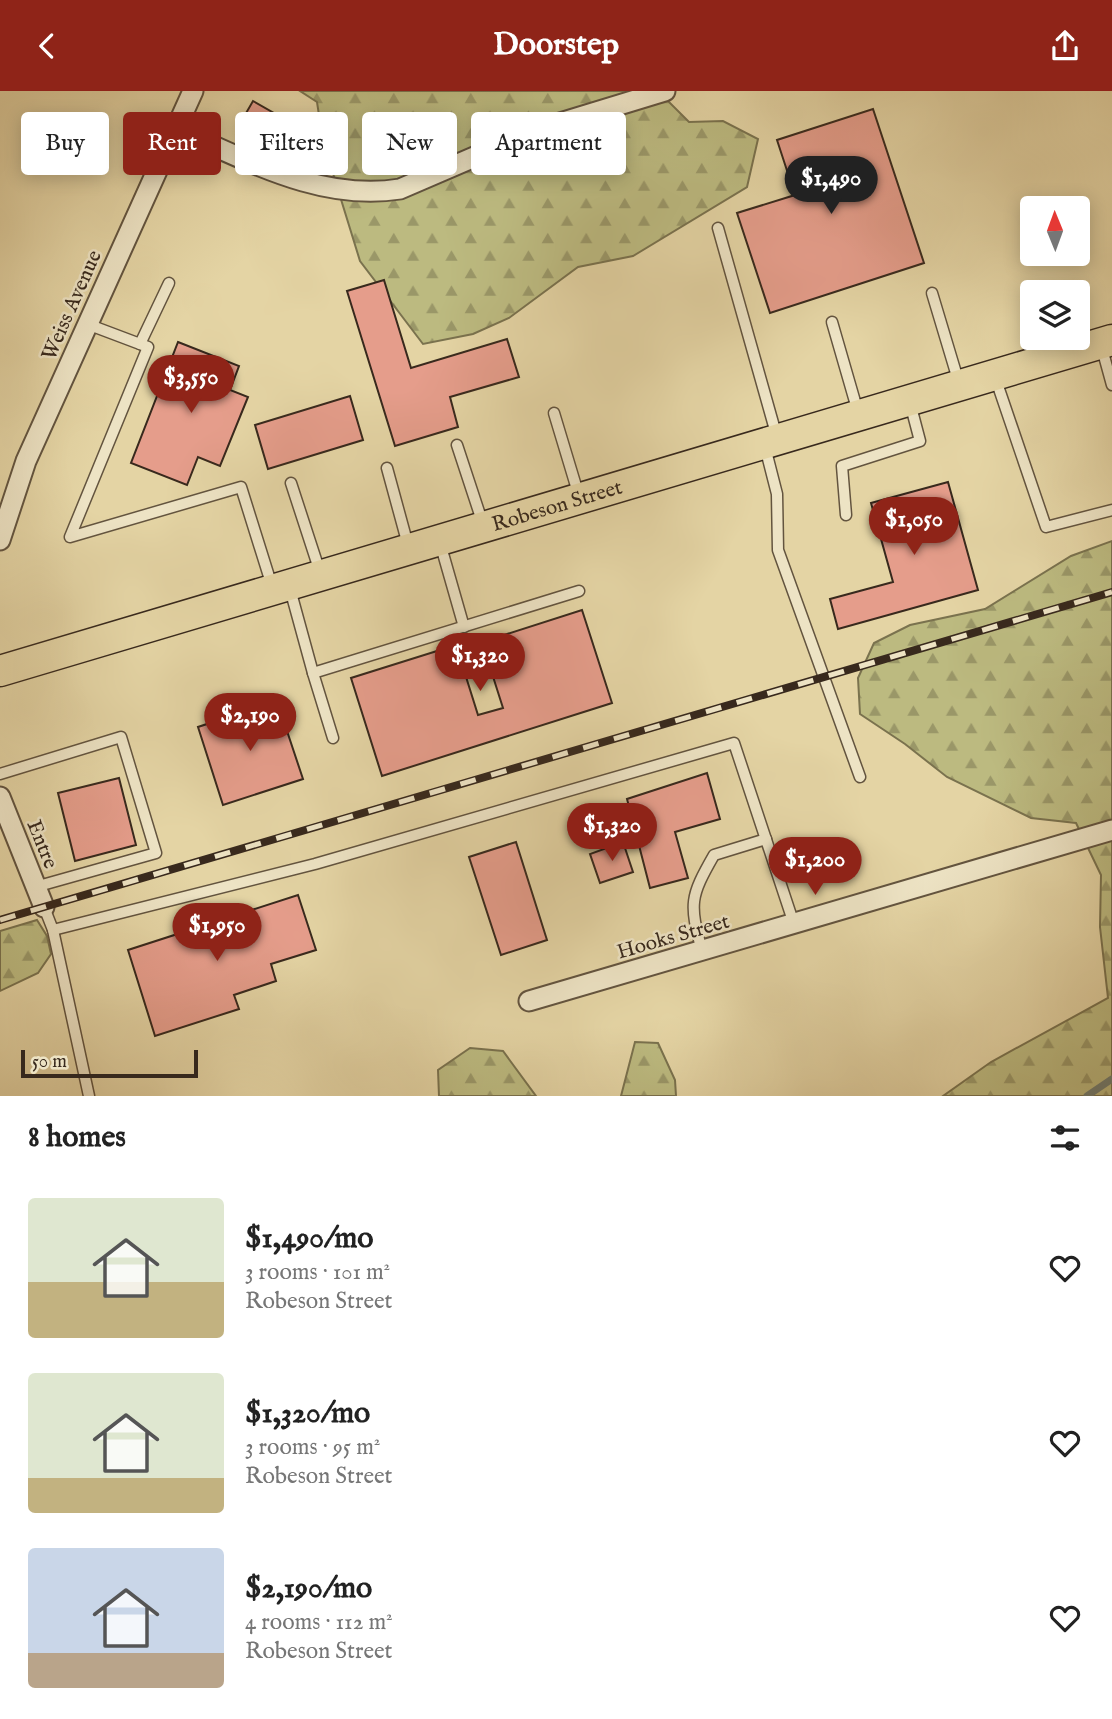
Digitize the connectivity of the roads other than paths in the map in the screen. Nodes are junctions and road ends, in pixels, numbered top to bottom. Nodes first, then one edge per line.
1 (193, 91) edge
2 (665, 91) edge
3 (183, 112) edge
4 (221, 148) edge
5 (154, 175) edge
6 (718, 228) dead end
7 (169, 283) dead end
8 (932, 293) dead end
9 (832, 322) dead end
10 (88, 324) junction
11 (1106, 342) edge
12 (140, 344) junction
13 (995, 376) junction
14 (960, 385) junction
15 (1112, 385) edge
16 (909, 400) junction
17 (554, 413) dead end
18 (859, 415) junction
19 (771, 441) junction
20 (457, 445) dead end
21 (387, 468) dead end
22 (290, 483) dead end
23 (580, 498) junction
24 (1112, 510) edge
25 (846, 515) dead end
26 (484, 526) junction
27 (0, 540) edge
28 (439, 540) junction
29 (409, 549) junction
30 (321, 575) junction
31 (281, 587) junction
32 (579, 591) dead end
33 (464, 627) junction
34 (0, 671) edge
35 (313, 673) junction
36 (334, 738) dead end
37 (0, 774) edge
38 (860, 777) dead end
39 (0, 797) edge
40 (1112, 830) edge
41 (766, 839) junction
42 (35, 887) junction
43 (44, 907) joint
44 (794, 925) junction
45 (53, 930) junction
46 (702, 952) junction
47 (529, 1001) dead end
48 (89, 1096) edge

1 - 3 street, Weiss Avenue
2 - 4 street
5 - 10 street, Weiss Avenue
6 - 19 lane
7 - 12 lane
8 - 14 lane
9 - 18 lane
10 - 12 lane
10 - 27 street, Weiss Avenue
11 - 13 main road, Robeson Street
11 - 15 lane
12 - 31 lane
13 - 14 main road, Robeson Street
13 - 24 lane
14 - 16 main road, Robeson Street
16 - 18 main road, Robeson Street
16 - 25 lane
17 - 23 lane
18 - 19 main road, Robeson Street
19 - 23 main road, Robeson Street
19 - 38 lane
20 - 26 lane
21 - 29 lane
22 - 30 lane
23 - 26 main road, Robeson Street
26 - 28 main road, Robeson Street
28 - 29 main road, Robeson Street
28 - 33 lane
29 - 30 main road, Robeson Street
30 - 31 main road, Robeson Street
31 - 34 main road, Robeson Street
31 - 35 lane
32 - 33 lane
33 - 35 lane
35 - 36 lane
37 - 42 lane
39 - 42 street, Entre
40 - 44 street, Hooks Street
41 - 44 lane
41 - 45 lane
41 - 46 lane
42 - 43 street, Entre
43 - 45 lane
44 - 46 street, Hooks Street
45 - 48 lane
46 - 47 street, Hooks Street

